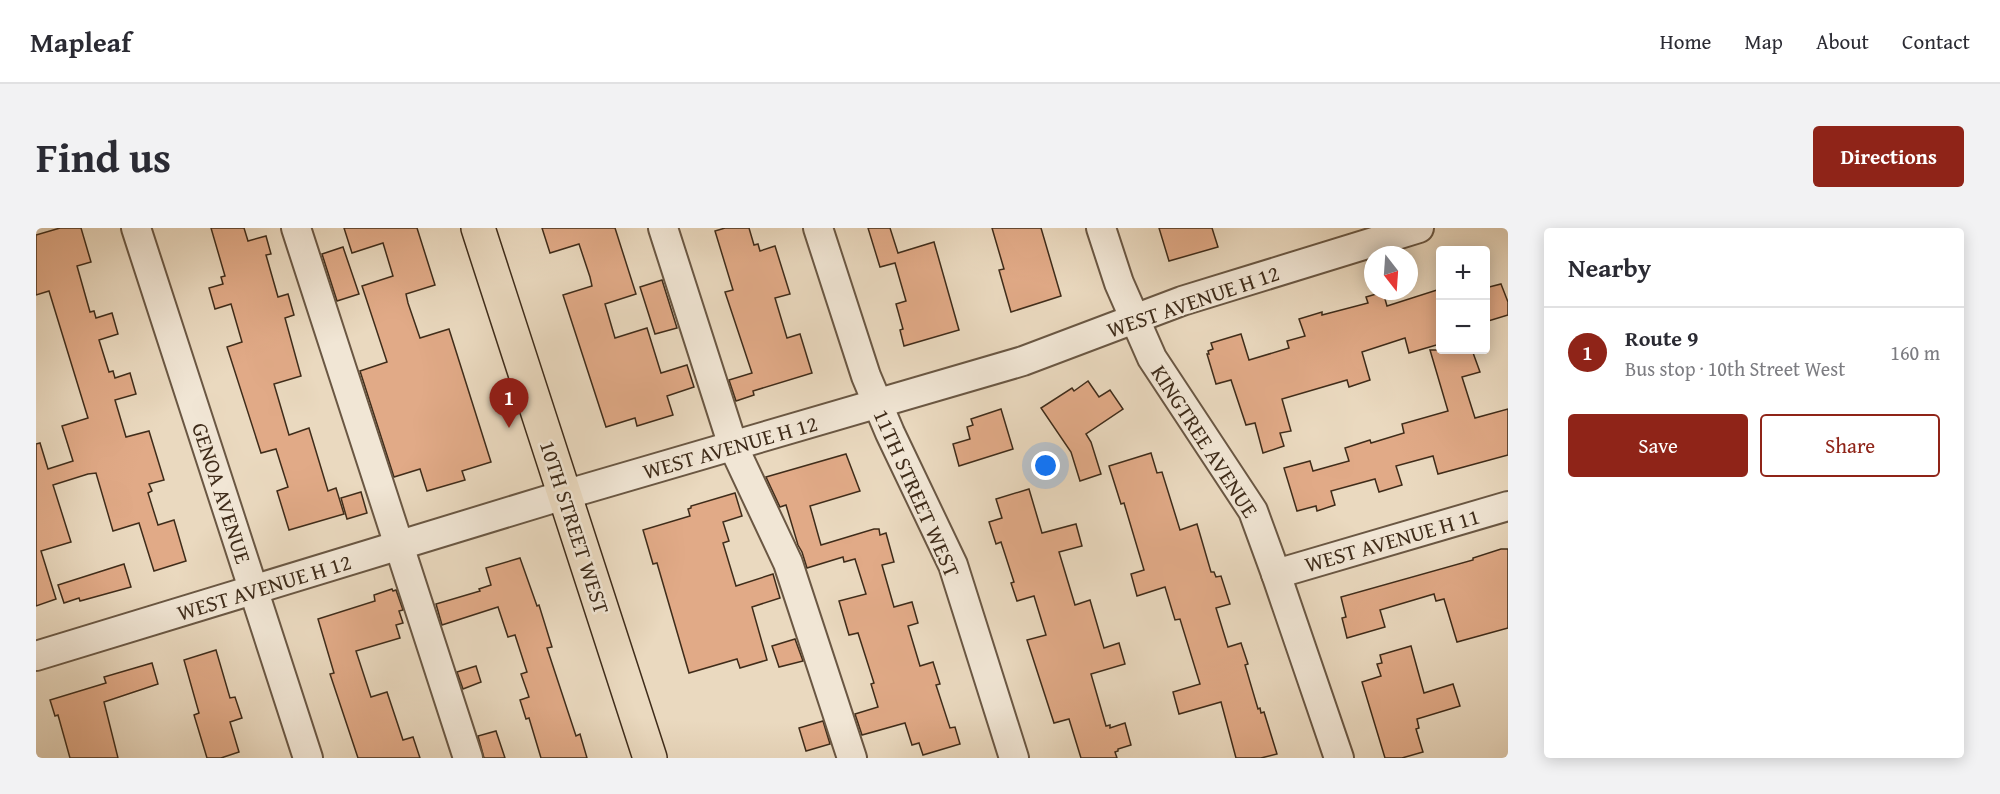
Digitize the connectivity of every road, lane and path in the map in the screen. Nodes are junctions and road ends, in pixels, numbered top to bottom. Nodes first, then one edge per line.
1 (136, 228) edge
2 (296, 228) edge
3 (478, 228) edge
4 (663, 228) edge
5 (818, 228) edge
6 (1101, 228) edge
7 (1419, 228) edge
8 (1365, 236) edge
9 (1134, 320) junction
10 (877, 405) junction
11 (734, 446) junction
12 (564, 495) junction
13 (1508, 506) edge
14 (400, 545) junction
15 (1276, 574) junction
16 (254, 591) junction
17 (36, 656) edge
18 (308, 758) edge
19 (468, 758) edge
20 (650, 758) edge
21 (852, 758) edge
22 (1014, 758) edge
23 (1339, 758) edge

1 - 16 street, GENOA AVENUE
2 - 14 street
3 - 12 main road, 10TH STREET WEST
4 - 11 street
5 - 10 street, 11TH STREET WEST
6 - 9 street, KINGTREE AVENUE
7 - 8 street, WEST AVENUE H 12
8 - 9 street, WEST AVENUE H 12
9 - 10 street, WEST AVENUE H 12
9 - 15 street, KINGTREE AVENUE
10 - 11 street, WEST AVENUE H 12
10 - 22 street, 11TH STREET WEST
11 - 12 street, WEST AVENUE H 12
11 - 21 street
12 - 14 street, WEST AVENUE H 12
12 - 20 main road, 10TH STREET WEST
13 - 15 street, WEST AVENUE H 11
14 - 16 street, WEST AVENUE H 12
14 - 19 street
15 - 23 street, KINGTREE AVENUE
16 - 17 street, WEST AVENUE H 12
16 - 18 street, GENOA AVENUE

